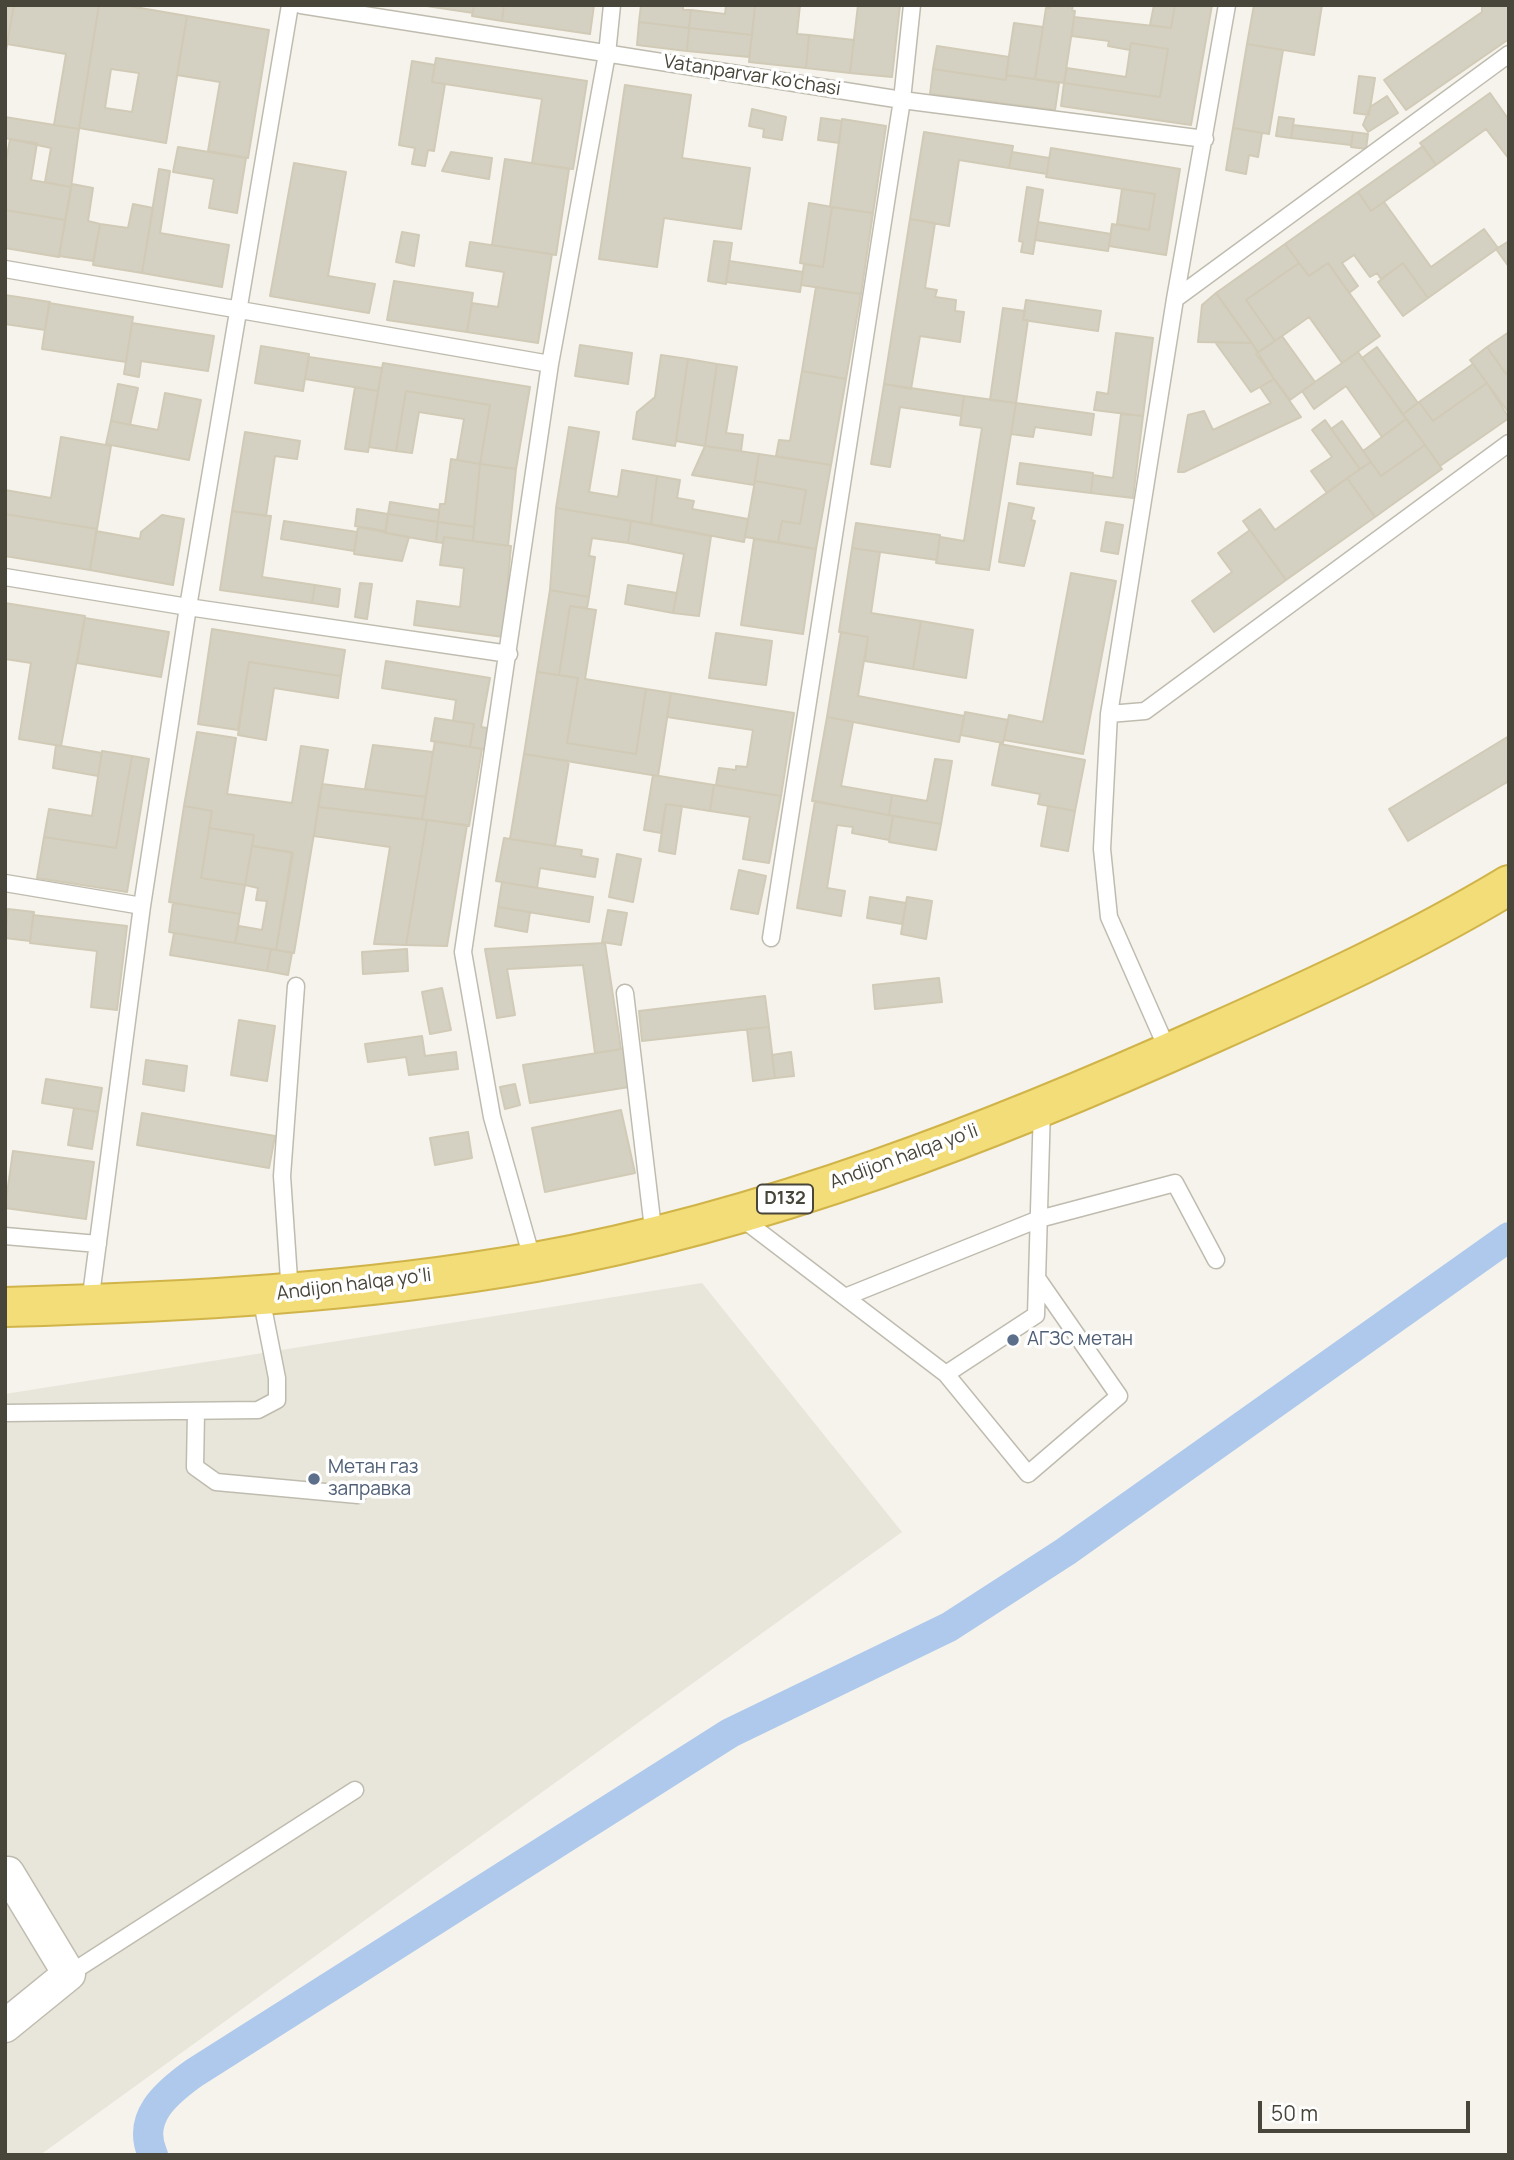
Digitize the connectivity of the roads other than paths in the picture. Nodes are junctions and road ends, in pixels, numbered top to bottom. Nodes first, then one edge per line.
1 (290, 5) edge
2 (301, 5) edge
3 (612, 5) edge
4 (912, 5) edge
5 (1227, 5) edge
6 (607, 54) junction
7 (1509, 54) edge
8 (902, 100) junction
9 (1205, 139) junction
10 (5, 269) edge
11 (1175, 299) junction
12 (238, 308) junction
13 (550, 364) junction
14 (1509, 443) edge
15 (5, 577) edge
16 (188, 607) junction
17 (509, 653) junction
18 (1109, 714) junction
19 (5, 883) edge
20 (1509, 885) edge
21 (142, 906) junction
22 (771, 938) dead end
23 (296, 986) dead end
24 (625, 993) dead end
25 (1169, 1053) junction
26 (1042, 1107) junction
27 (736, 1213) junction
28 (1039, 1219) junction
29 (5, 1236) edge
30 (654, 1237) junction
31 (98, 1244) junction
32 (1216, 1260) dead end
33 (533, 1262) junction
34 (1037, 1278) junction
35 (276, 1295) junction
36 (845, 1297) junction
37 (90, 1304) junction
38 (5, 1307) edge
39 (946, 1374) junction
40 (196, 1412) junction
41 (5, 1413) edge
42 (358, 1495) dead end
43 (355, 1790) dead end
44 (5, 1873) edge
45 (69, 1974) junction
46 (5, 2026) edge

1 - 12 lane
2 - 6 lane, Vatanparvar ko'chasi
3 - 6 lane
4 - 8 lane
5 - 9 lane
6 - 8 lane, Vatanparvar ko'chasi
6 - 13 lane
7 - 11 lane
8 - 9 lane, Vatanparvar ko'chasi
8 - 22 lane
9 - 11 lane
10 - 12 lane
11 - 18 lane
12 - 13 lane
12 - 16 lane
13 - 17 lane
14 - 18 lane
15 - 16 lane
16 - 17 lane
16 - 21 lane
17 - 33 lane
18 - 25 lane
19 - 21 lane
20 - 25 highway, Andijon halqa yo‘li / D132
21 - 31 lane
23 - 35 lane
24 - 30 lane
25 - 26 highway, Andijon halqa yo‘li / D132
26 - 27 highway, Andijon halqa yo‘li / D132
26 - 28 lane
27 - 30 highway, Andijon halqa yo‘li / D132
27 - 36 lane
28 - 32 lane
28 - 34 lane
28 - 36 lane
29 - 31 lane
30 - 33 highway, Andijon halqa yo‘li / D132
31 - 37 lane
33 - 35 highway, Andijon halqa yo‘li / D132
34 - 39 lane
34 - 39 lane
35 - 37 highway, Andijon halqa yo‘li / D132
35 - 40 lane
36 - 39 lane
37 - 38 highway, Andijon halqa yo‘li / D132
40 - 41 lane
40 - 42 lane
43 - 45 lane
44 - 45 street
45 - 46 street

